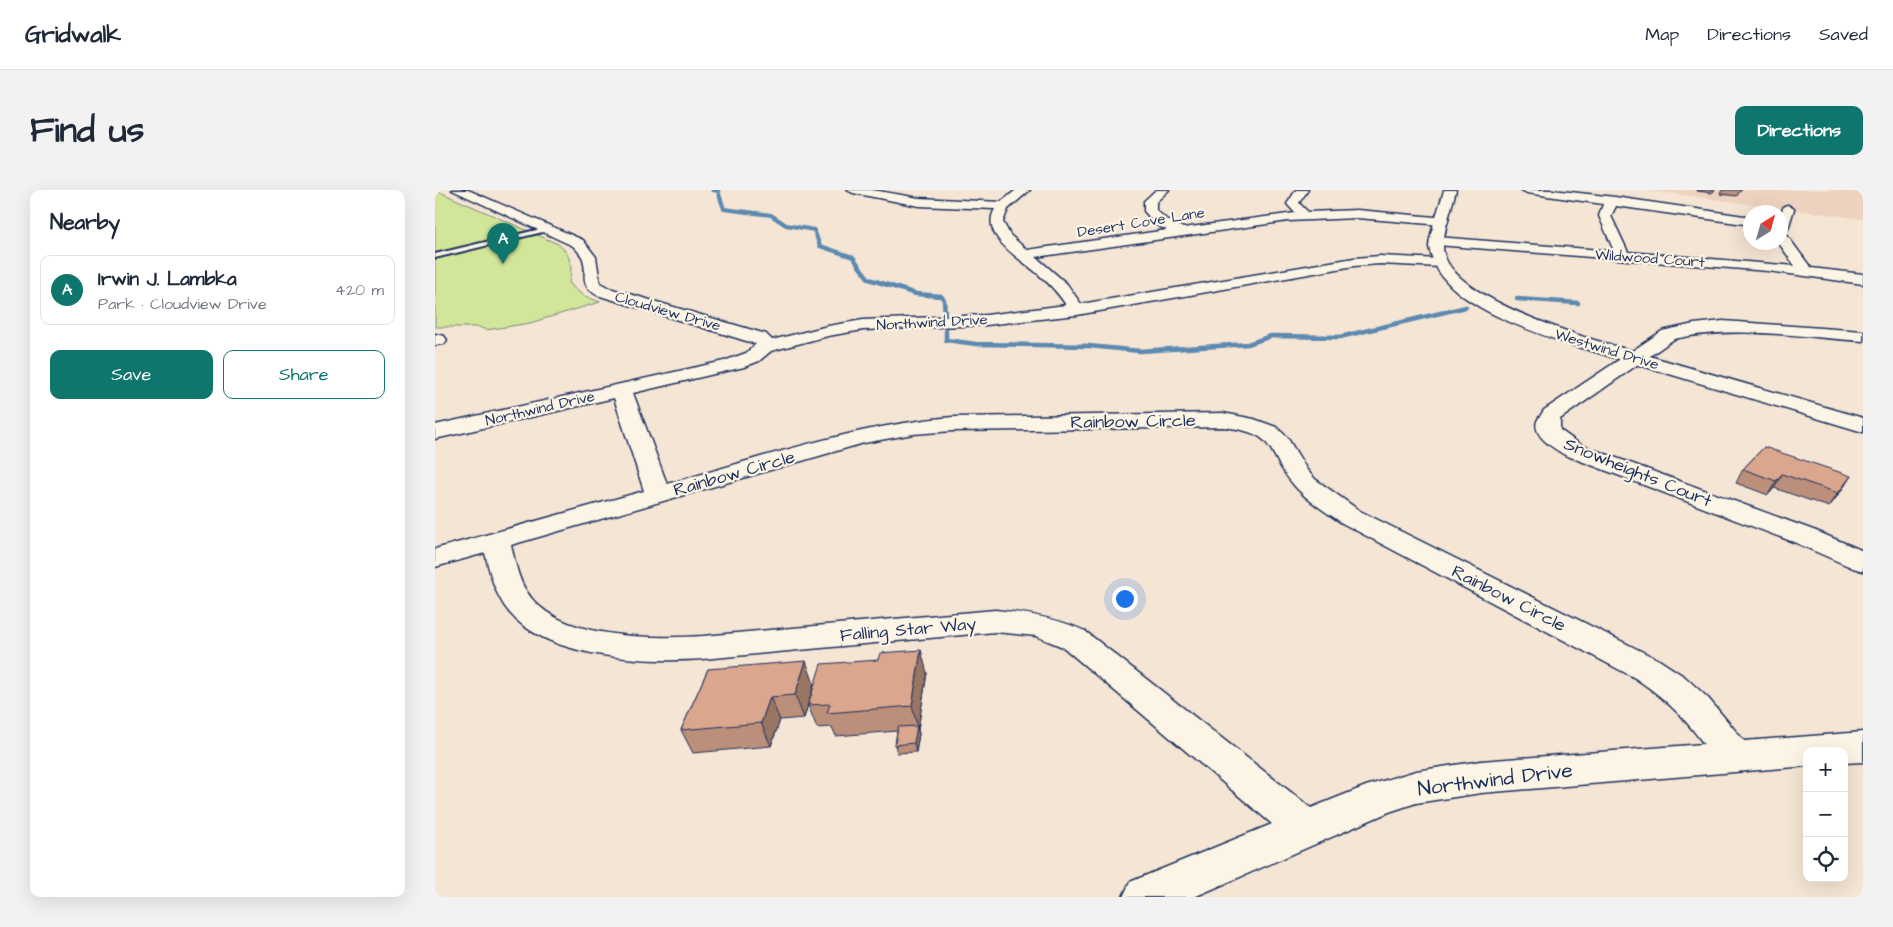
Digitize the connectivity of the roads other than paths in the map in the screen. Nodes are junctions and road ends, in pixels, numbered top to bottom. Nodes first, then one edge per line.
1 (458, 190) edge
2 (853, 190) edge
3 (1024, 190) edge
4 (1163, 190) edge
5 (1302, 190) edge
6 (1449, 190) edge
7 (1527, 190) edge
8 (1615, 201) junction
9 (1003, 206) junction
10 (1304, 216) junction
11 (1743, 220) edge
12 (1442, 221) junction
13 (549, 229) junction
14 (1180, 232) junction
15 (1788, 240) edge
16 (1437, 241) junction
17 (435, 256) edge
18 (1024, 256) junction
19 (1623, 256) junction
20 (1440, 263) junction
21 (1807, 271) junction
22 (1863, 279) edge
23 (1077, 310) junction
24 (1863, 336) edge
25 (765, 347) junction
26 (1635, 358) junction
27 (622, 390) junction
28 (1863, 425) edge
29 (435, 432) edge
30 (657, 494) junction
31 (496, 540) junction
32 (435, 558) edge
33 (1863, 562) edge
34 (1863, 747) edge
35 (1848, 748) edge
36 (1803, 751) edge
37 (1735, 757) junction
38 (1306, 828) junction
39 (1145, 897) edge

1 - 13 street, Cloudview Drive
2 - 9 street
3 - 9 street
4 - 14 street
5 - 10 street
6 - 12 street
7 - 8 street
8 - 11 street
8 - 19 street
9 - 18 street
10 - 12 street, Desert Cove Lane
10 - 14 street, Desert Cove Lane
12 - 16 street
13 - 17 lane
13 - 25 street, Cloudview Drive
14 - 18 street, Desert Cove Lane
15 - 21 street
16 - 19 street, Wildwood Court
16 - 20 street
18 - 23 street
19 - 21 street, Wildwood Court
20 - 23 street, Northwind Drive
20 - 26 street, Westwind Drive
21 - 22 street, Wildwood Court
23 - 25 street, Northwind Drive
24 - 26 street, Snowheights Court
25 - 27 street, Northwind Drive
26 - 28 street, Westwind Drive
26 - 33 street, Snowheights Court
27 - 29 street, Northwind Drive
27 - 30 street
30 - 31 street, Rainbow Circle
30 - 37 street, Rainbow Circle
31 - 32 street, Rainbow Circle
31 - 38 street, Falling Star Way
34 - 35 street
36 - 37 street, Northwind Drive
37 - 38 street, Northwind Drive
38 - 39 street, Northwind Drive

